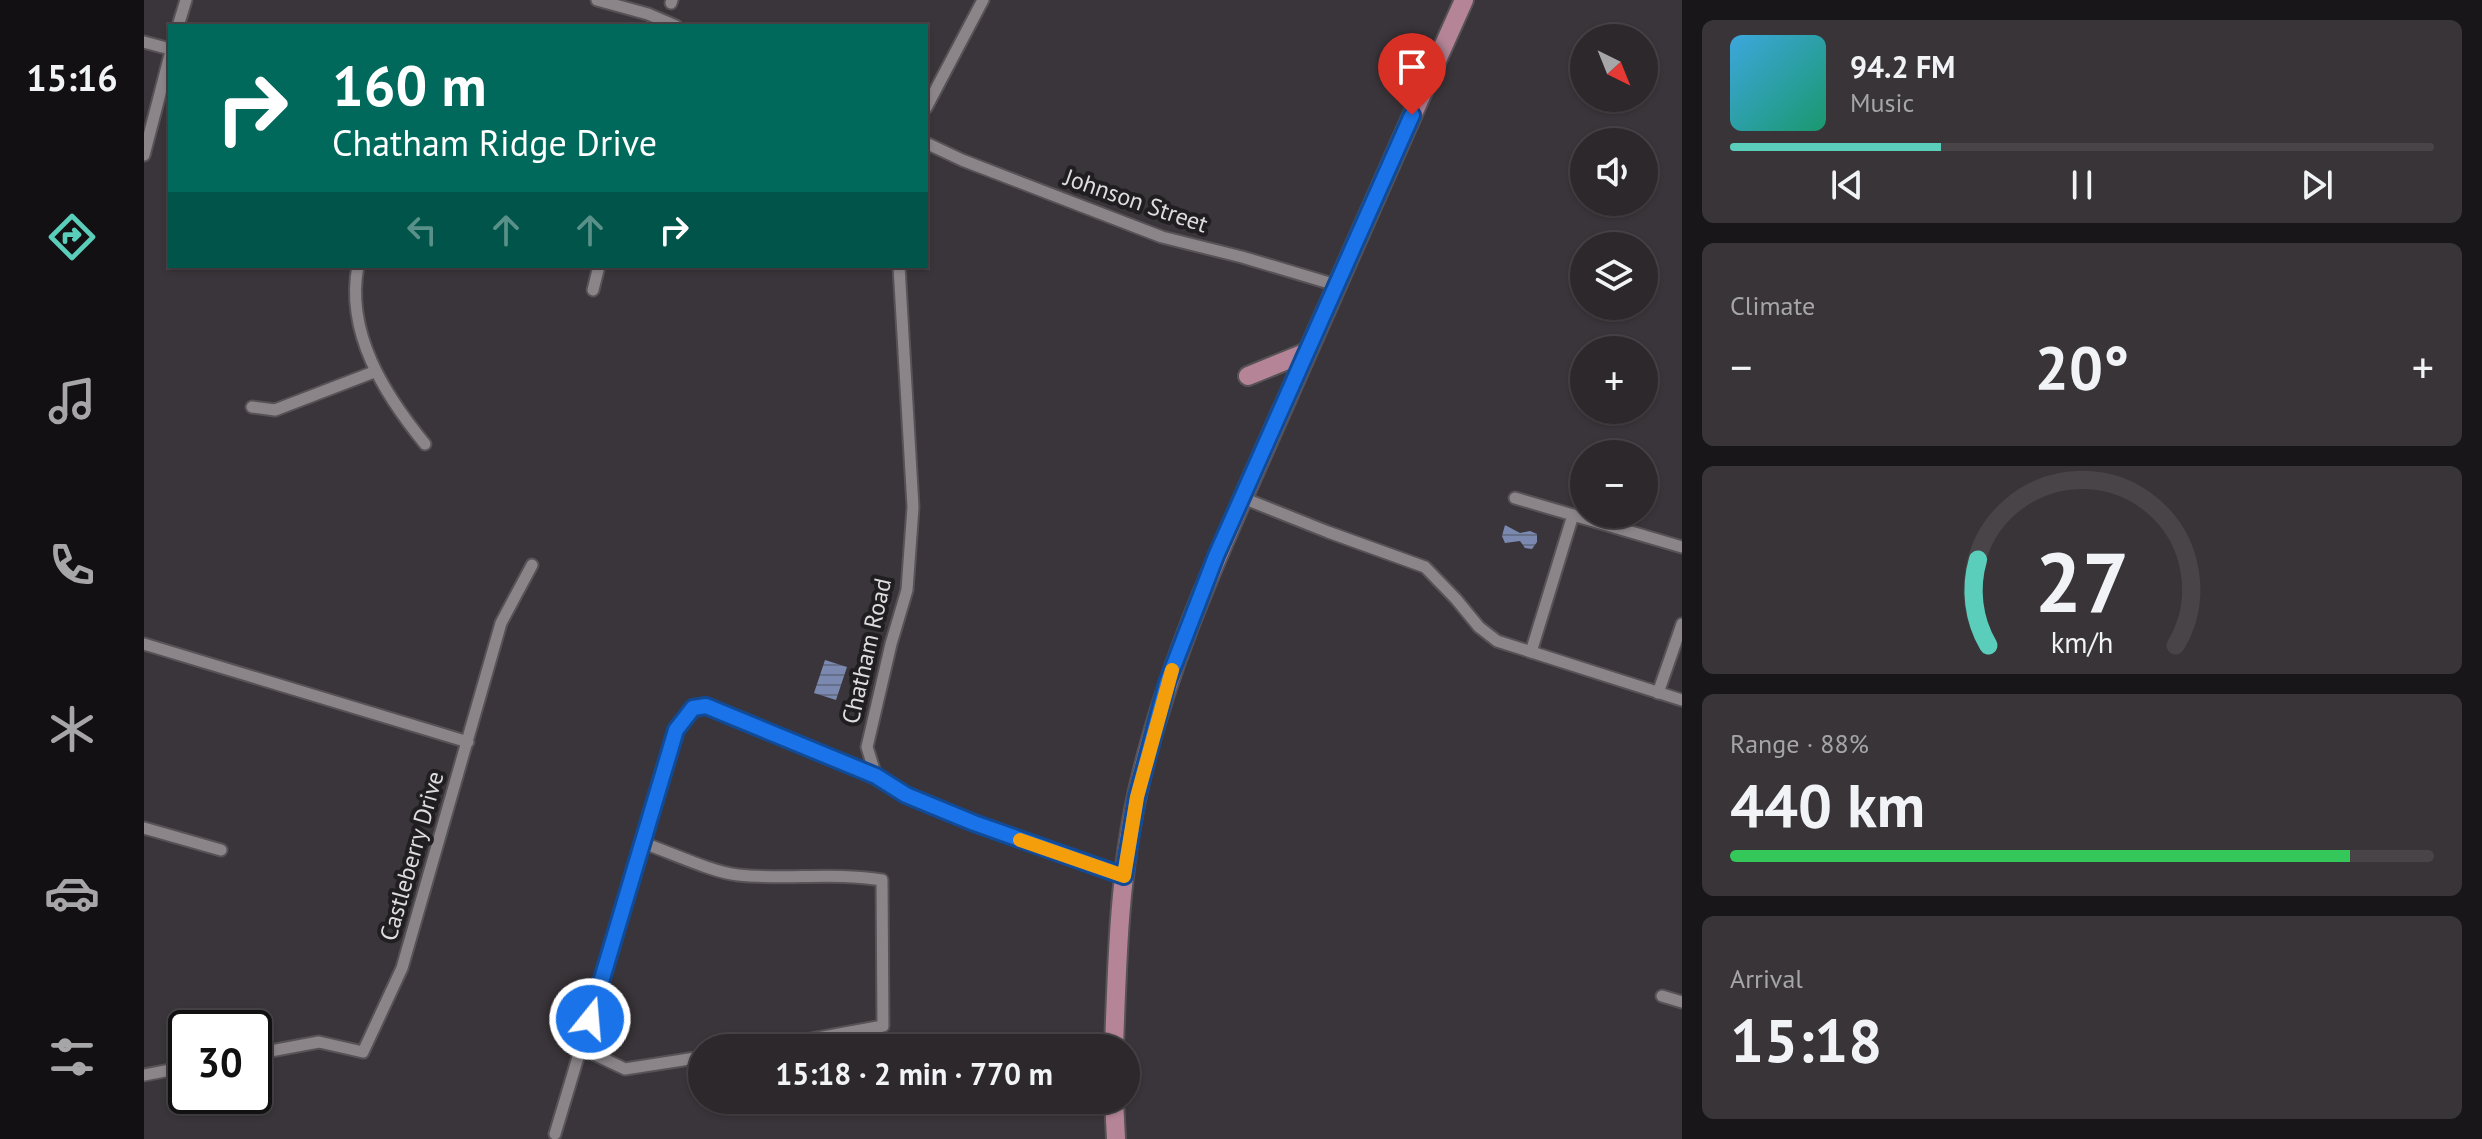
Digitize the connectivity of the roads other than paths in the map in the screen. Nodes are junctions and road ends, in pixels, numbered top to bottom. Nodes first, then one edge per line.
1 (186, 0) edge
2 (597, 0) edge
3 (983, 0) edge
4 (1464, 0) edge
5 (179, 24) edge
6 (671, 24) edge
7 (144, 42) edge
8 (168, 51) edge
9 (168, 60) edge
10 (928, 102) edge
11 (928, 144) edge
12 (144, 155) edge
13 (358, 268) edge
14 (598, 268) edge
15 (899, 268) edge
16 (1336, 285) junction
17 (593, 290) dead end
18 (1307, 352) junction
19 (374, 372) junction
20 (1248, 376) dead end
21 (252, 407) dead end
22 (425, 444) dead end
23 (1243, 498) junction
24 (1515, 498) dead end
25 (1570, 514) edge
26 (1570, 525) edge
27 (1617, 528) edge
28 (1682, 547) edge
29 (532, 565) dead end
30 (1682, 624) edge
31 (144, 644) edge
32 (1531, 652) junction
33 (1658, 693) junction
34 (1682, 700) edge
35 (468, 742) junction
36 (876, 776) junction
37 (144, 828) edge
38 (643, 843) junction
39 (221, 850) dead end
40 (1124, 876) junction
41 (1662, 996) dead end
42 (1682, 1002) edge
43 (839, 1034) edge
44 (1114, 1034) edge
45 (581, 1048) junction
46 (272, 1051) edge
47 (688, 1059) edge
48 (168, 1070) edge
49 (144, 1075) edge
50 (1115, 1114) edge
51 (555, 1134) dead end
52 (1116, 1139) edge

1 - 5 street
2 - 6 street
3 - 10 street
4 - 16 main road
7 - 8 street
9 - 12 street
11 - 16 street, Johnson Street
13 - 19 street
14 - 17 street
15 - 36 street, Chatham Road
16 - 18 main road
18 - 20 main road
18 - 23 main road
19 - 21 street
19 - 22 street
23 - 32 street
23 - 40 main road
24 - 25 street
26 - 32 street
27 - 28 street
29 - 35 street, Castleberry Drive
30 - 33 street
31 - 35 street
32 - 33 street
33 - 34 street
35 - 46 street, Castleberry Drive
36 - 38 street
36 - 40 street
37 - 39 street
38 - 43 street
38 - 45 street
40 - 44 main road
41 - 42 street
45 - 47 street
45 - 51 street
48 - 49 street
50 - 52 main road

